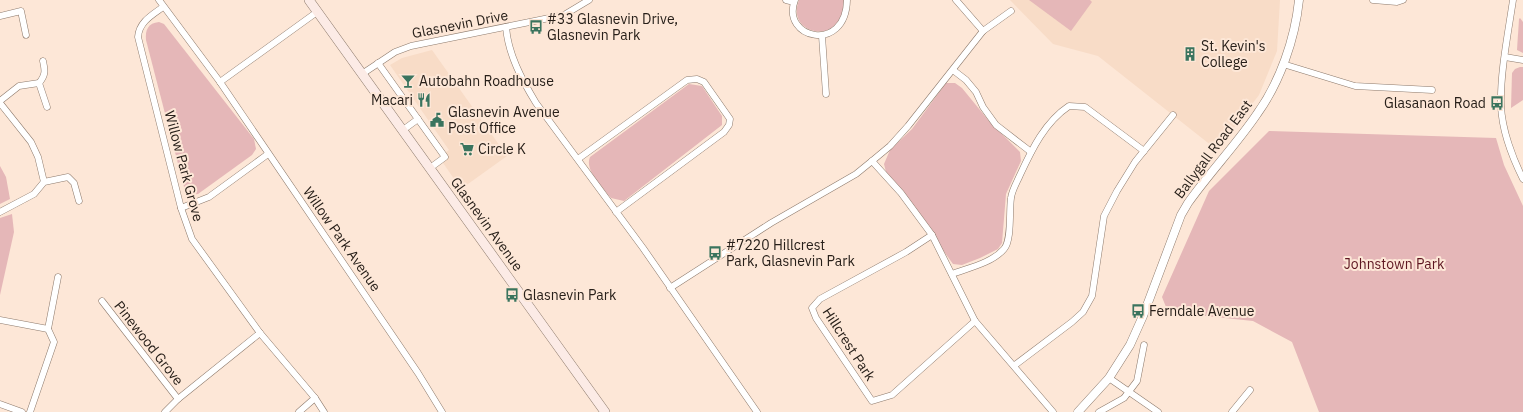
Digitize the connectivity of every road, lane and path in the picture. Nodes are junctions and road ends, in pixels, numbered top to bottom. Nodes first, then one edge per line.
1 (159, 0) edge
2 (309, 0) edge
3 (589, 0) edge
4 (786, 0) edge
5 (847, 0) edge
6 (956, 0) edge
7 (1299, 0) edge
8 (1373, 0) edge
9 (1403, 0) edge
10 (1513, 0) edge
11 (795, 1) edge
12 (582, 2) edge
13 (163, 7) junction
14 (1011, 11) dead end
15 (317, 12) junction
16 (0, 16) edge
17 (506, 28) junction
18 (983, 31) junction
19 (26, 35) dead end
20 (822, 36) junction
21 (1505, 58) junction
22 (1523, 60) edge
23 (43, 61) dead end
24 (378, 63) junction
25 (1283, 64) junction
26 (952, 70) junction
27 (362, 74) junction
28 (220, 82) junction
29 (39, 83) junction
30 (1432, 90) dead end
31 (826, 94) dead end
32 (0, 102) edge
33 (47, 107) dead end
34 (1173, 115) dead end
35 (418, 119) junction
36 (403, 130) junction
37 (1144, 151) junction
38 (1031, 152) junction
39 (268, 154) junction
40 (578, 160) junction
41 (872, 161) junction
42 (430, 168) junction
43 (1523, 179) edge
44 (44, 182) junction
45 (79, 201) dead end
46 (181, 208) junction
47 (0, 212) edge
48 (616, 212) junction
49 (932, 235) junction
50 (952, 274) junction
51 (58, 277) dead end
52 (670, 288) junction
53 (102, 301) dead end
54 (0, 320) edge
55 (975, 321) junction
56 (48, 329) junction
57 (260, 333) junction
58 (1144, 345) dead end
59 (1015, 365) junction
60 (1109, 378) junction
61 (1250, 390) dead end
62 (1130, 391) junction
63 (315, 398) junction
64 (178, 400) junction
65 (0, 404) edge
66 (22, 412) edge
67 (30, 412) edge
68 (165, 412) edge
69 (298, 412) edge
70 (324, 412) edge
71 (442, 412) edge
72 (605, 412) edge
73 (757, 412) edge
74 (1053, 412) edge
75 (1078, 412) edge
76 (1100, 412) edge
77 (1158, 412) edge
78 (1232, 412) edge

1 - 13 street, Willow Park Avenue
2 - 15 main road, Glasnevin Avenue
3 - 12 street, Glasnevin Drive
4 - 11 street
5 - 20 street
6 - 18 street
7 - 25 street, Ballygall Road East
8 - 9 street
10 - 21 street
11 - 20 street
12 - 17 street, Glasnevin Drive
13 - 28 street, Willow Park Avenue
13 - 46 street, Willow Park Grove
14 - 18 street
15 - 27 main road, Glasnevin Avenue
15 - 28 street
16 - 19 street
17 - 24 street, Glasnevin Drive
17 - 40 street
18 - 26 street
20 - 31 street
21 - 22 street
21 - 43 street
23 - 29 street
24 - 27 street, Glasnevin Drive
24 - 35 street
25 - 30 street
25 - 60 street, Ballygall Road East
26 - 38 street
26 - 41 street
27 - 36 main road, Glasnevin Avenue
28 - 39 street, Willow Park Avenue
29 - 32 street
29 - 33 street
32 - 44 street
34 - 37 street
35 - 36 street
35 - 42 street
36 - 42 main road, Glasnevin Avenue
37 - 38 street
37 - 59 street
38 - 50 street
39 - 46 street
39 - 71 street, Willow Park Avenue
40 - 48 street
40 - 48 street
41 - 49 street
41 - 52 street
42 - 72 main road, Glasnevin Avenue
44 - 45 street
44 - 47 street
46 - 57 street, Willow Park Grove
48 - 52 street
49 - 50 street
49 - 55 street, Hillcrest Park
50 - 55 street
51 - 56 street
52 - 73 street
53 - 64 street, Pinewood Grove
54 - 56 street
55 - 59 street
56 - 67 street
57 - 63 street, Willow Park Grove
57 - 64 street
58 - 62 street
59 - 74 street
60 - 62 street
60 - 75 street, Ballygall Road East
61 - 78 street
62 - 76 street
62 - 77 street
63 - 69 street
63 - 70 street, Willow Park Grove
64 - 68 street
65 - 66 street

